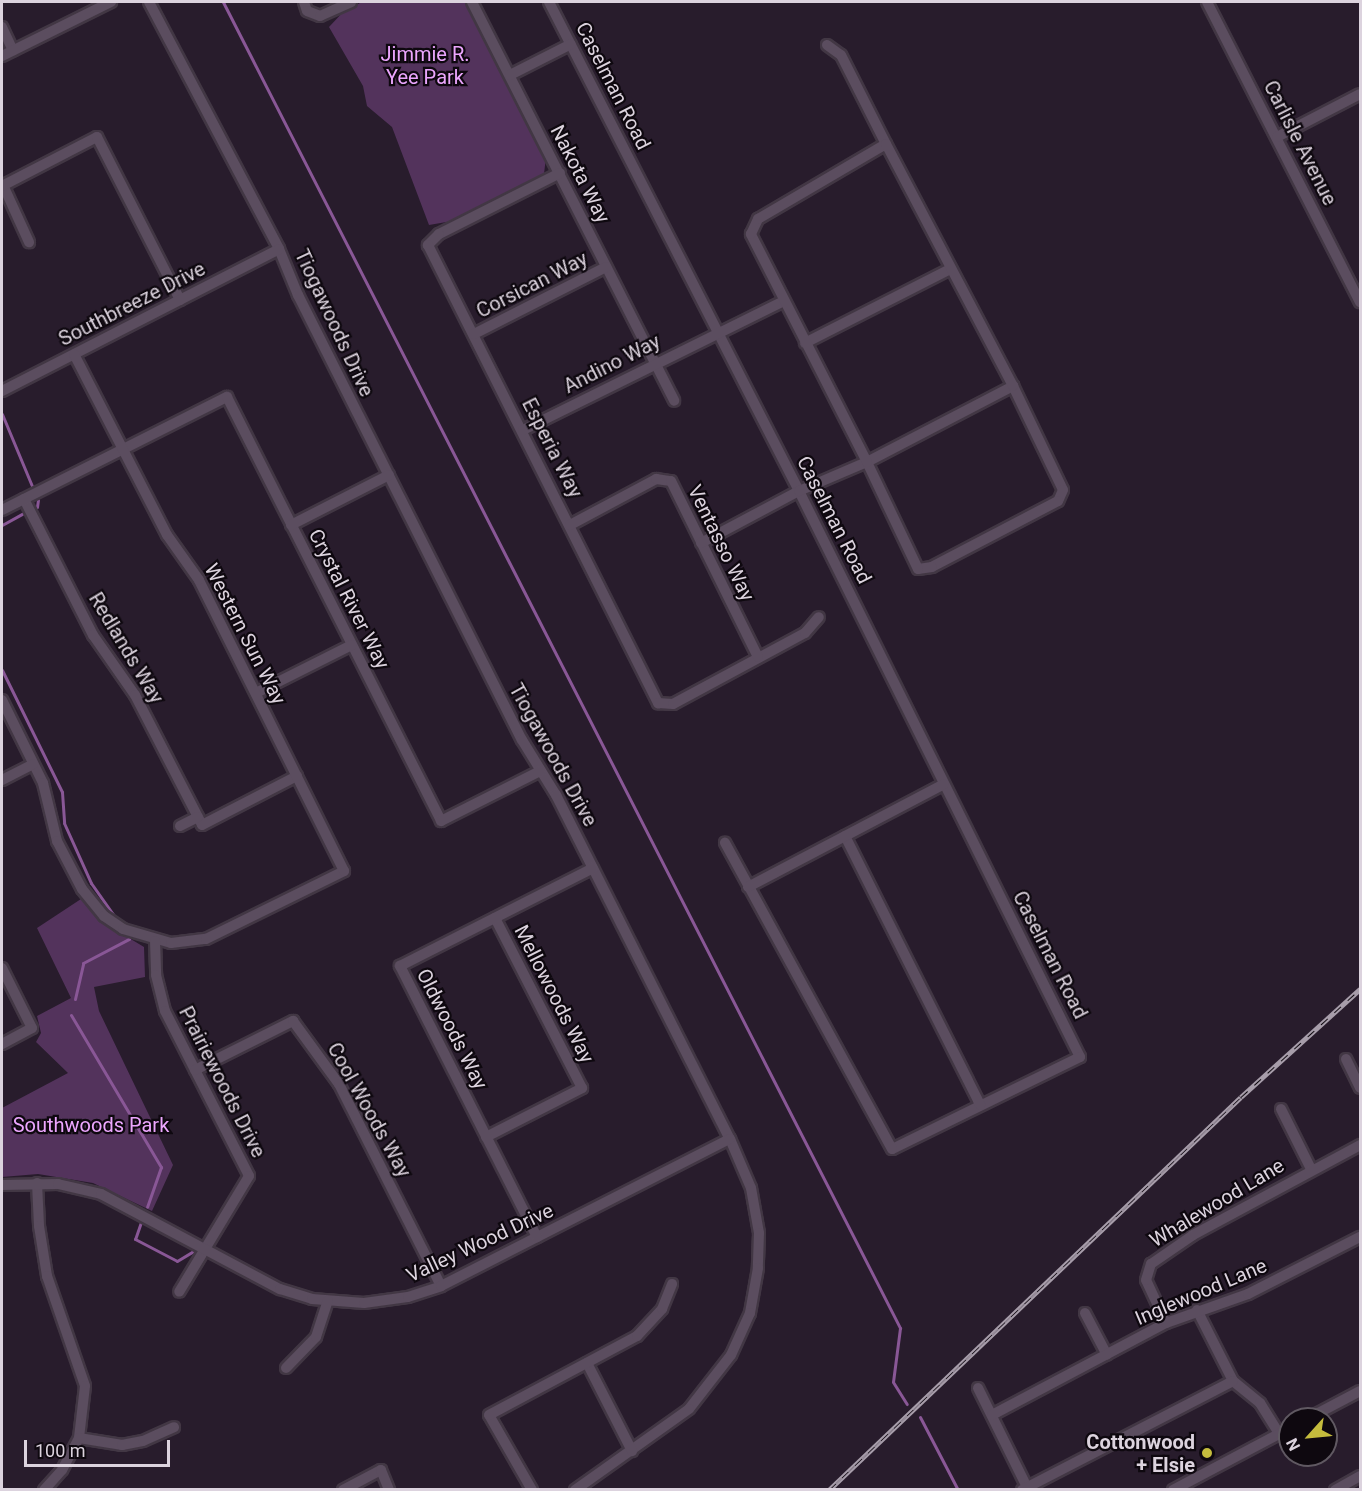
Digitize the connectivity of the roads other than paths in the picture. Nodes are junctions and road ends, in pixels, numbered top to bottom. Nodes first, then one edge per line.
1 (111, 2) edge
2 (149, 2) edge
3 (304, 2) edge
4 (351, 2) edge
5 (472, 2) edge
6 (549, 2) edge
7 (1207, 2) edge
8 (2, 27) edge
9 (571, 44) junction
10 (827, 45) dead end
11 (13, 51) junction
12 (2, 57) edge
13 (510, 75) junction
14 (1360, 94) edge
15 (1277, 137) junction
16 (886, 144) junction
17 (560, 173) junction
18 (2, 186) edge
19 (29, 243) dead end
20 (279, 249) junction
21 (606, 267) junction
22 (950, 269) junction
23 (180, 300) junction
24 (784, 301) junction
25 (1360, 302) edge
26 (718, 331) junction
27 (474, 334) junction
28 (805, 343) junction
29 (74, 354) junction
30 (655, 362) junction
31 (1013, 386) junction
32 (2, 391) edge
33 (674, 401) dead end
34 (523, 430) junction
35 (123, 449) junction
36 (867, 462) junction
37 (389, 475) junction
38 (799, 491) junction
39 (24, 499) junction
40 (2, 510) edge
41 (291, 525) junction
42 (570, 525) junction
43 (701, 543) junction
44 (819, 617) dead end
45 (352, 645) junction
46 (758, 657) junction
47 (256, 693) junction
48 (2, 700) edge
49 (33, 764) junction
50 (540, 771) junction
51 (297, 776) junction
52 (2, 780) edge
53 (944, 784) junction
54 (198, 817) junction
55 (180, 826) dead end
56 (845, 836) junction
57 (725, 843) dead end
58 (593, 868) junction
59 (748, 887) junction
60 (495, 918) junction
61 (155, 941) junction
62 (2, 968) edge
63 (2, 1044) edge
64 (1346, 1059) dead end
65 (195, 1070) junction
66 (1360, 1088) edge
67 (980, 1105) junction
68 (1281, 1109) dead end
69 (486, 1137) junction
70 (730, 1139) junction
71 (1360, 1145) edge
72 (1311, 1169) junction
73 (37, 1183) junction
74 (2, 1185) edge
75 (537, 1237) junction
76 (1360, 1237) edge
77 (206, 1250) junction
78 (672, 1284) dead end
79 (441, 1286) junction
80 (178, 1292) dead end
81 (328, 1302) junction
82 (1197, 1310) junction
83 (1086, 1313) dead end
84 (1166, 1323) junction
85 (1107, 1355) junction
86 (587, 1363) junction
87 (286, 1368) dead end
88 (1233, 1381) junction
89 (978, 1388) dead end
90 (1360, 1391) edge
91 (1330, 1407) edge
92 (992, 1415) junction
93 (174, 1427) dead end
94 (1278, 1431) edge
95 (1278, 1434) edge
96 (79, 1438) junction
97 (632, 1451) junction
98 (1360, 1476) edge
99 (1025, 1488) edge
100 (44, 1490) edge
101 (343, 1490) edge
102 (389, 1490) edge
103 (532, 1490) edge
104 (575, 1490) edge
105 (1173, 1490) edge
106 (1335, 1490) edge

1 - 11 street
2 - 20 street, Tiogawoods Drive
3 - 4 street
5 - 13 street, Nakota Way
6 - 9 street, Caselman Road
7 - 15 street, Carlisle Avenue
8 - 11 street
9 - 13 street
9 - 26 street, Caselman Road
10 - 16 street
11 - 12 street
13 - 17 street, Nakota Way
14 - 15 street
15 - 25 street, Carlisle Avenue
16 - 22 street
16 - 24 street
17 - 21 street, Nakota Way
17 - 27 street, Esperia Way
18 - 19 street
18 - 23 street
20 - 23 street, Southbreeze Drive
20 - 37 street, Tiogawoods Drive
21 - 27 street, Corsican Way
21 - 30 street, Nakota Way
22 - 28 street
22 - 31 street
23 - 29 street, Southbreeze Drive
24 - 26 street, Andino Way
24 - 28 street
26 - 30 street, Andino Way
26 - 38 street, Caselman Road
27 - 34 street, Esperia Way
28 - 36 street
29 - 32 street, Southbreeze Drive
29 - 35 street, Western Sun Way
30 - 33 street, Nakota Way
30 - 34 street, Andino Way
31 - 36 street
31 - 36 street
34 - 42 street, Esperia Way
35 - 39 street
35 - 41 street, Crystal River Way
35 - 47 street, Western Sun Way
36 - 38 street
37 - 41 street
37 - 50 street, Tiogawoods Drive
38 - 43 street
38 - 53 street, Caselman Road
39 - 40 street
39 - 54 street, Redlands Way
41 - 45 street, Crystal River Way
42 - 43 street, Ventasso Way
42 - 46 street, Esperia Way
43 - 46 street, Ventasso Way
44 - 46 street
45 - 47 street
45 - 50 street, Crystal River Way
47 - 51 street, Western Sun Way
48 - 49 street
49 - 52 street
49 - 61 street
50 - 58 street, Tiogawoods Drive
51 - 54 street
51 - 61 street, Western Sun Way
53 - 56 street
53 - 67 street, Caselman Road
54 - 55 street
56 - 59 street
56 - 67 street
57 - 59 street
58 - 60 street, Oldwoods Way
58 - 70 street, Tiogawoods Drive
59 - 67 street
60 - 69 street, Oldwoods Way
60 - 69 street, Mellowoods Way
61 - 65 street, Prairiewoods Drive
62 - 63 street
64 - 66 street
65 - 77 street, Prairiewoods Drive
65 - 79 street, Cool Woods Way
68 - 72 street
69 - 75 street, Oldwoods Way
70 - 75 street, Valley Wood Drive
70 - 97 street, Tiogawoods Drive
71 - 72 street, Whalewood Lane
72 - 84 street, Whalewood Lane
73 - 74 street, Valley Wood Drive
73 - 77 street, Valley Wood Drive
73 - 96 street
75 - 79 street, Valley Wood Drive
76 - 82 street, Inglewood Lane
77 - 80 street, Prairiewoods Drive
77 - 81 street, Valley Wood Drive
78 - 86 street
79 - 81 street, Valley Wood Drive
81 - 87 street
82 - 84 street, Inglewood Lane
82 - 88 street
83 - 85 street
84 - 85 street, Inglewood Lane
85 - 92 street, Inglewood Lane
86 - 97 street
86 - 103 street
88 - 94 street
88 - 99 street
89 - 92 street
90 - 91 street
92 - 99 street
93 - 96 street
95 - 105 street
96 - 100 street
97 - 104 street, Tiogawoods Drive
98 - 106 street
101 - 102 street

